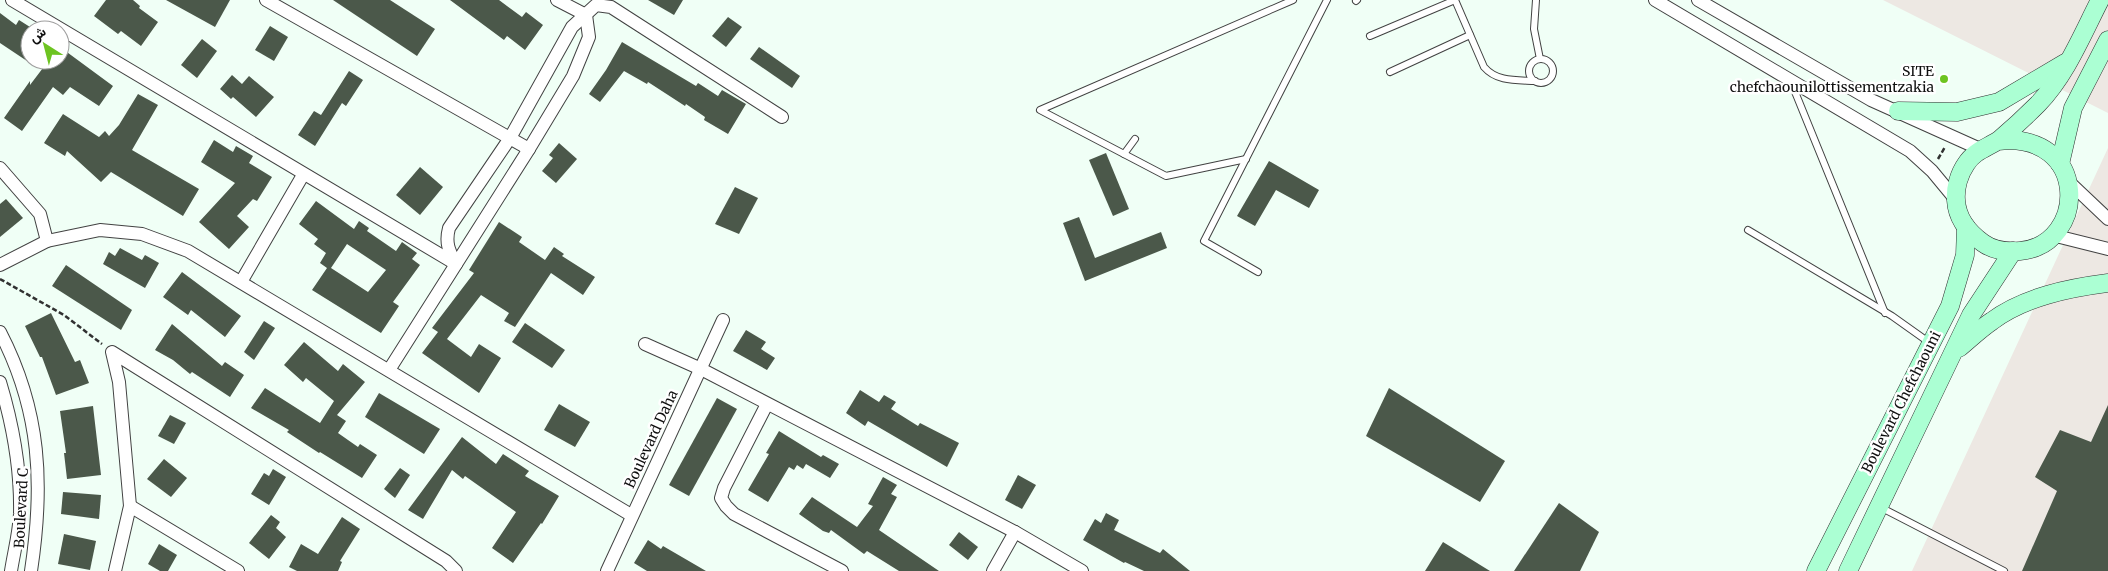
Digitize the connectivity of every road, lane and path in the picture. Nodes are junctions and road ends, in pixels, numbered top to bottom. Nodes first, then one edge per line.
1 (12, 0) edge
2 (266, 0) edge
3 (557, 0) edge
4 (1293, 0) edge
5 (1327, 0) edge
6 (1455, 0) edge
7 (1536, 0) edge
8 (1698, 0) edge
9 (2100, 0) edge
10 (1283, 2) edge
11 (1663, 2) edge
12 (586, 16) junction
13 (1470, 35) junction
14 (1370, 36) dead end
15 (2108, 40) edge
16 (1540, 59) junction
17 (2070, 60) junction
18 (1390, 72) dead end
19 (1790, 80) junction
20 (1535, 81) junction
21 (1898, 111) junction
22 (782, 117) dead end
23 (510, 138) junction
24 (1135, 138) dead end
25 (1998, 141) junction
26 (529, 149) junction
27 (1980, 149) junction
28 (1124, 154) junction
29 (1246, 159) junction
30 (2060, 164) junction
31 (0, 168) edge
32 (303, 175) junction
33 (2068, 180) junction
34 (1956, 200) junction
35 (2108, 219) edge
36 (1966, 227) junction
37 (1748, 230) dead end
38 (2052, 235) junction
39 (47, 241) junction
40 (2108, 249) edge
41 (2014, 251) junction
42 (456, 264) junction
43 (0, 265) edge
44 (1258, 272) dead end
45 (0, 279) edge
46 (241, 282) junction
47 (2108, 283) edge
48 (1885, 313) junction
49 (723, 320) dead end
50 (0, 332) edge
51 (645, 344) dead end
52 (1931, 344) junction
53 (112, 352) junction
54 (1955, 352) junction
55 (700, 369) junction
56 (389, 370) junction
57 (0, 382) edge
58 (767, 404) junction
59 (130, 506) junction
60 (1879, 506) junction
61 (631, 515) junction
62 (1015, 532) junction
63 (11, 571) edge
64 (31, 571) edge
65 (115, 571) edge
66 (238, 571) edge
67 (456, 571) edge
68 (607, 571) edge
69 (842, 571) edge
70 (994, 571) edge
71 (1082, 571) edge
72 (1816, 571) edge
73 (1848, 571) edge
74 (2004, 571) edge

1 - 32 street
2 - 23 street
3 - 12 street
4 - 10 lane
5 - 29 lane
6 - 13 lane
6 - 14 lane
7 - 16 lane
8 - 21 street
9 - 17 street, Boulevard Chefchaouni
10 - 28 lane
11 - 19 street
12 - 22 street
12 - 23 street
12 - 26 street
13 - 18 lane
13 - 20 lane
15 - 30 street
16 - 20 lane
16 - 20 lane
17 - 21 street
17 - 25 street, Boulevard Chefchaouni
19 - 34 street
19 - 48 lane
21 - 27 street
23 - 26 street
23 - 42 street
24 - 28 lane
25 - 27 street, Boulevard Chefchaouni
25 - 30 street, Boulevard Chefchaouni
26 - 42 street
27 - 34 street, Boulevard Chefchaouni
28 - 29 lane
29 - 44 lane
30 - 33 street, Boulevard Chefchaouni
31 - 39 street
32 - 42 street
32 - 46 street
33 - 35 street
33 - 38 street, Boulevard Chefchaouni
34 - 36 street, Boulevard Chefchaouni
36 - 41 street, Boulevard Chefchaouni
36 - 52 street, Boulevard Chefchaouni
37 - 48 lane
38 - 40 street
38 - 41 street, Boulevard Chefchaouni
39 - 43 street
39 - 46 street
41 - 54 street, Boulevard Chefchaouni
42 - 56 street
45 - 53 path
46 - 56 street
47 - 54 street
48 - 52 lane
49 - 55 street, Boulevard Daha
50 - 64 street, Boulevard C
51 - 55 street
52 - 72 street, Boulevard Chefchaouni
53 - 59 street
53 - 67 street
54 - 60 street, Boulevard Chefchaouni
55 - 58 street
55 - 61 street, Boulevard Daha
56 - 61 street
57 - 63 street, Boulevard C
58 - 62 street
58 - 69 street
59 - 65 street
59 - 66 street
60 - 73 street, Boulevard Chefchaouni
60 - 74 lane
61 - 68 street, Boulevard Daha
62 - 70 street
62 - 71 street

